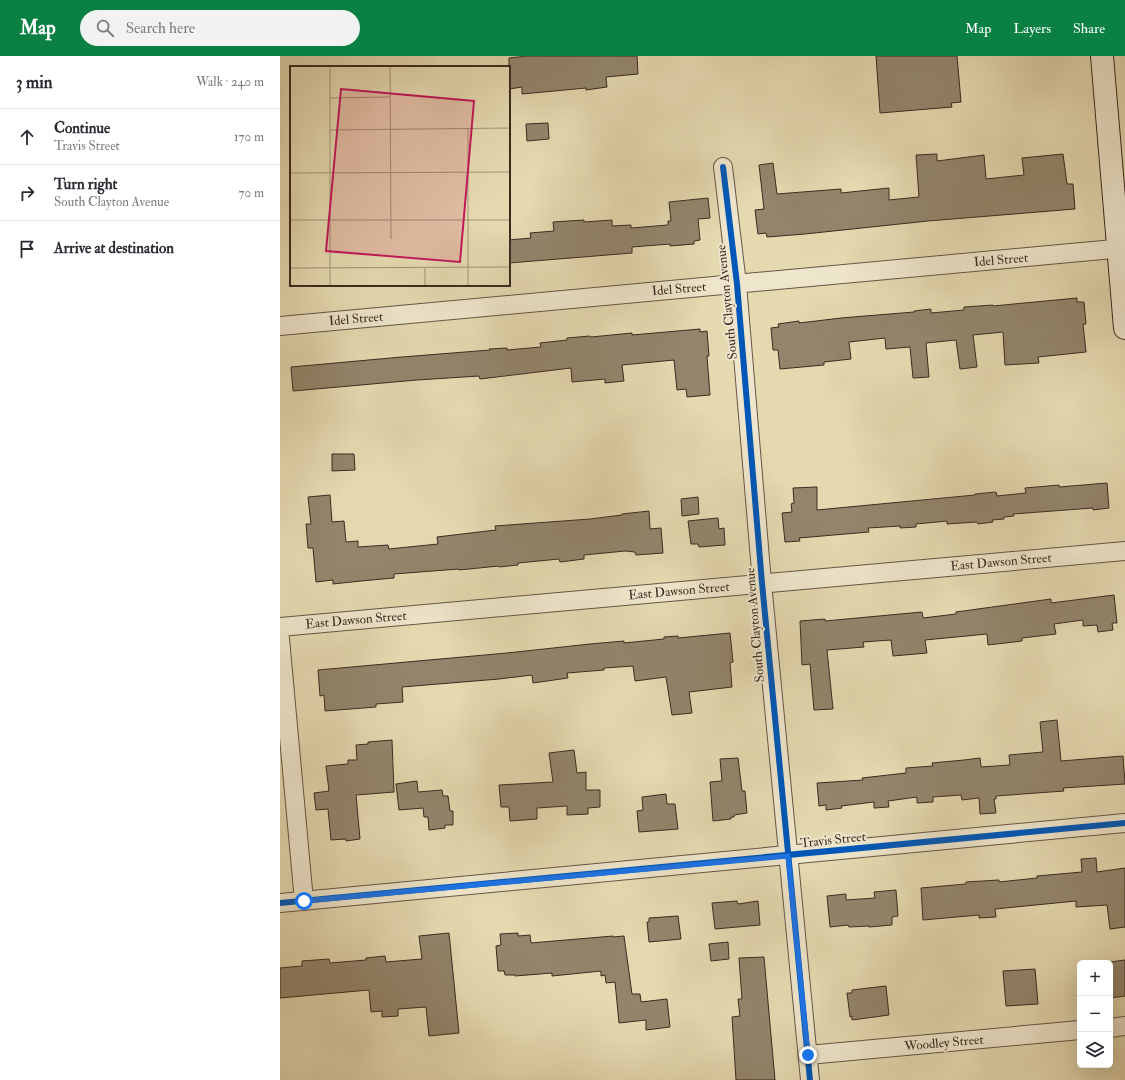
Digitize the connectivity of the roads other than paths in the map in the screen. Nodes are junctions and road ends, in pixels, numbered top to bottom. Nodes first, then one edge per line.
1 (1102, 56) edge
2 (723, 167) dead end
3 (1122, 249) edge
4 (737, 284) junction
5 (280, 326) edge
6 (1125, 328) edge
7 (1125, 551) edge
8 (762, 583) junction
9 (280, 628) edge
10 (280, 639) edge
11 (1125, 823) edge
12 (788, 856) junction
13 (304, 901) junction
14 (280, 903) edge
15 (1125, 1026) edge
16 (1113, 1028) edge
17 (1077, 1030) edge
18 (808, 1055) junction
19 (810, 1080) edge

1 - 3 street
2 - 4 street, South Clayton Avenue
3 - 4 street, Idel Street
3 - 6 street
4 - 5 street, Idel Street
4 - 8 street, South Clayton Avenue
7 - 8 street, East Dawson Street
8 - 9 street, East Dawson Street
8 - 12 street, South Clayton Avenue
10 - 13 street
11 - 12 street, Travis Street
12 - 13 street, Travis Street
12 - 18 street, South Clayton Avenue
13 - 14 street, Travis Street
15 - 16 street
17 - 18 street, Woodley Street
18 - 19 street, South Clayton Avenue

